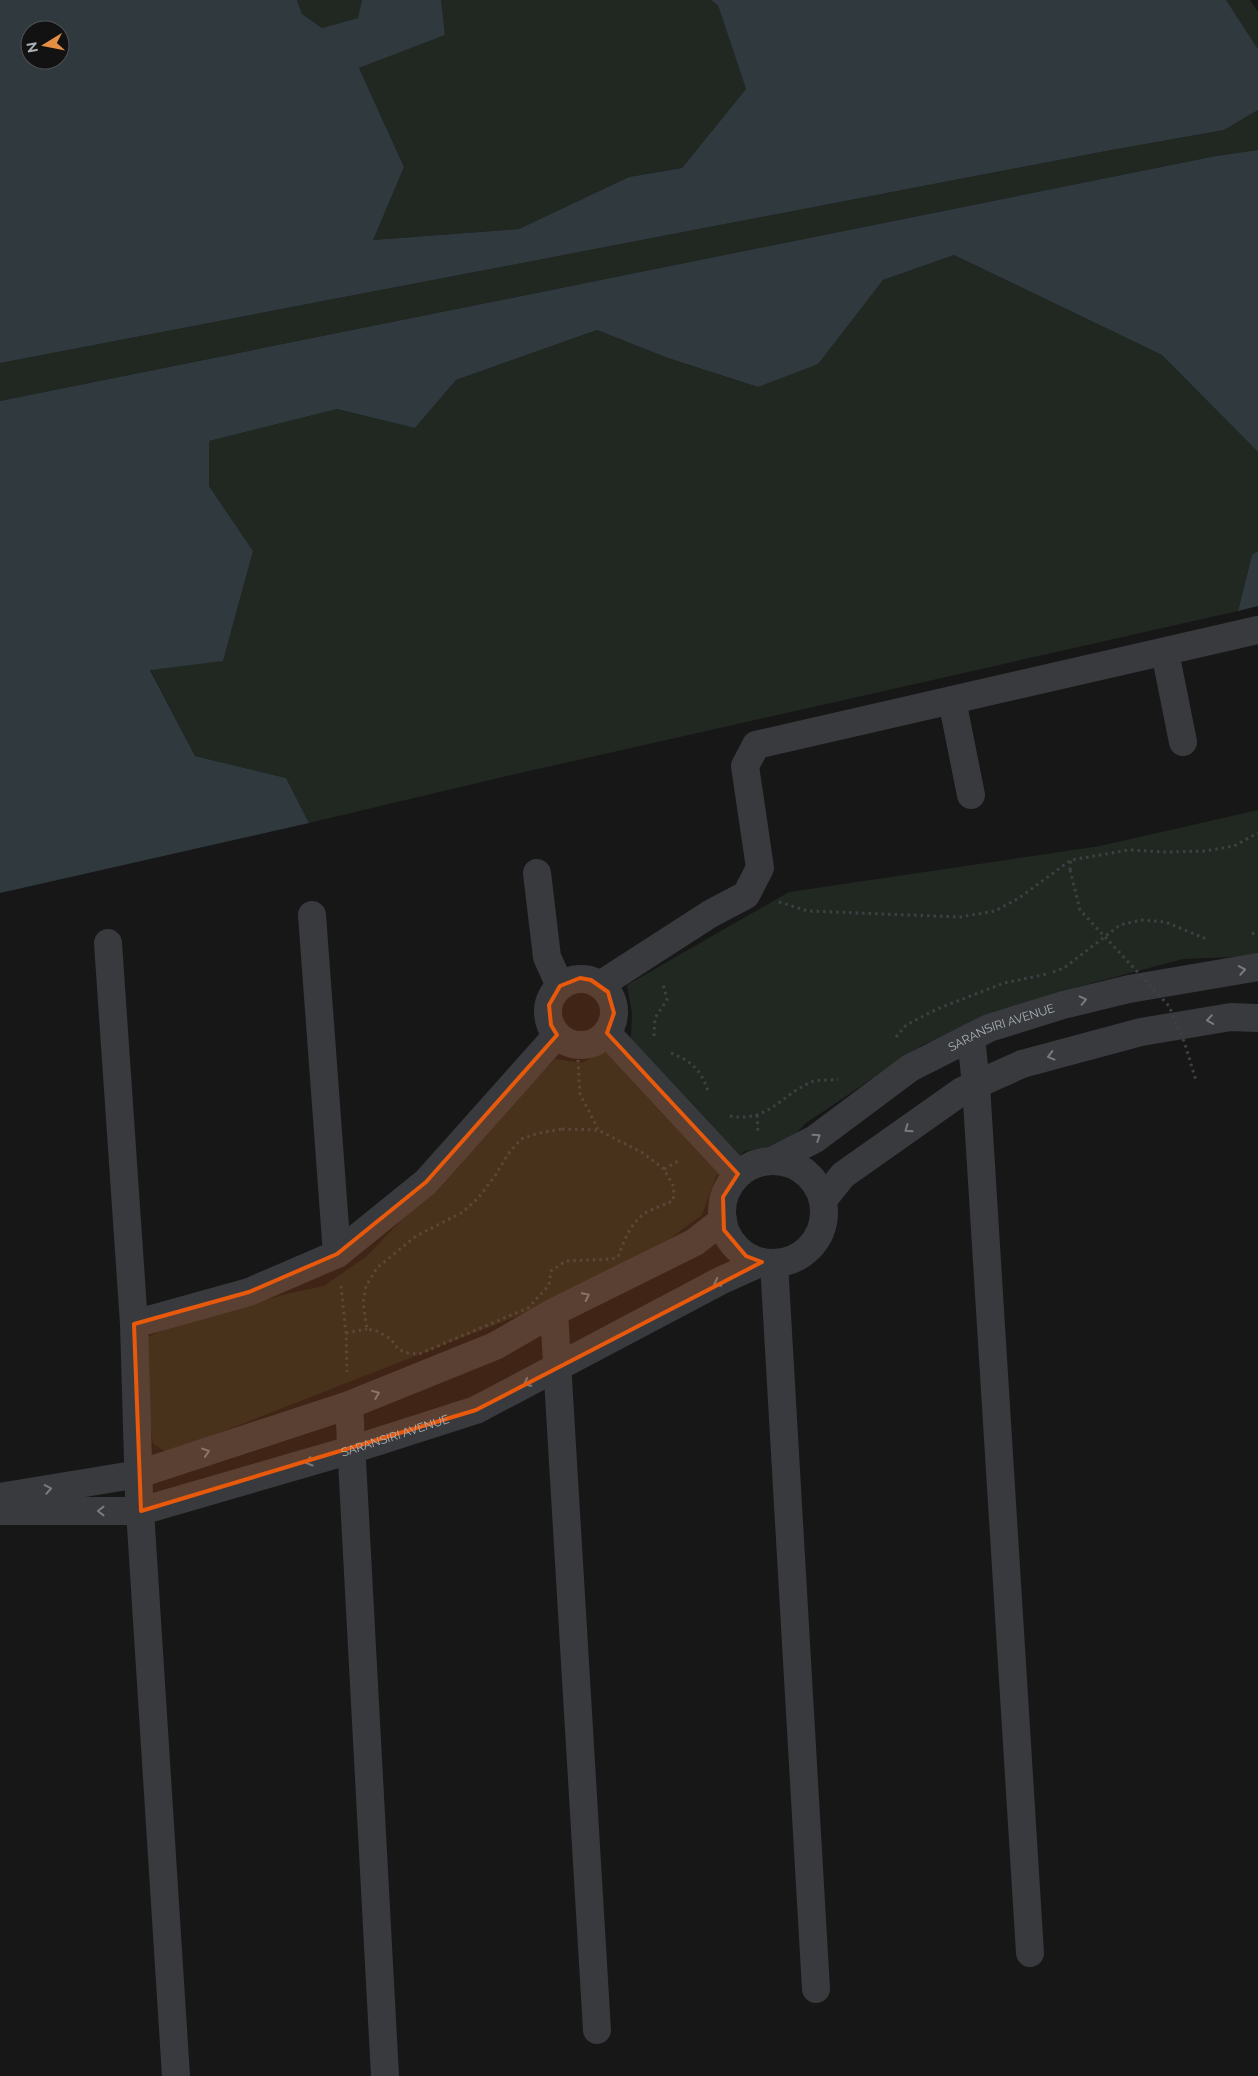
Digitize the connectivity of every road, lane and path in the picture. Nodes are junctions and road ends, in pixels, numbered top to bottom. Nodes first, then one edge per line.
1 (1258, 630) edge
2 (1165, 652) junction
3 (952, 700) junction
4 (1183, 742) dead end
5 (971, 794) dead end
6 (1258, 833) edge
7 (1070, 860) junction
8 (537, 873) dead end
9 (752, 882) junction
10 (312, 915) dead end
11 (1258, 931) edge
12 (1250, 935) dead end
13 (1218, 940) dead end
14 (108, 943) dead end
15 (644, 956) junction
16 (1258, 967) edge
17 (600, 985) junction
18 (560, 986) junction
19 (1258, 1018) edge
20 (607, 1033) junction
21 (970, 1037) junction
22 (654, 1038) dead end
23 (896, 1038) dead end
24 (567, 1040) junction
25 (665, 1051) dead end
26 (840, 1079) dead end
27 (1196, 1081) dead end
28 (976, 1084) junction
29 (711, 1099) dead end
30 (726, 1115) dead end
31 (598, 1130) junction
32 (774, 1160) junction
33 (738, 1174) junction
34 (823, 1200) junction
35 (723, 1220) junction
36 (337, 1254) junction
37 (768, 1263) junction
38 (554, 1312) junction
39 (134, 1324) junction
40 (367, 1328) junction
41 (346, 1333) junction
42 (557, 1368) junction
43 (348, 1405) junction
44 (351, 1450) junction
45 (139, 1474) junction
46 (0, 1497) edge
47 (0, 1511) edge
48 (140, 1511) junction
49 (1030, 1954) dead end
50 (816, 1989) dead end
51 (597, 2030) dead end
52 (176, 2076) edge
53 (385, 2076) edge

1 - 2 street
2 - 3 street
2 - 4 street
3 - 5 street
3 - 9 street
6 - 7 path
7 - 9 path
7 - 27 path, bridge
8 - 18 street
9 - 15 street
10 - 36 street
11 - 12 path
13 - 23 path
14 - 39 street
15 - 17 street
15 - 22 path
21 -> 16 street, SARANSIRI AVENUE
17 - 18 street
17 - 20 street
18 - 24 street
19 -> 28 street
20 - 24 street
20 - 33 street
21 - 28 street
32 -> 21 street, SARANSIRI AVENUE
24 - 31 path
24 - 36 street
25 - 29 path
26 - 30 path
28 -> 34 street
28 - 49 street
31 - 40 path
31 - 40 path
32 - 33 street
32 - 34 street
33 - 35 street
34 - 37 street
35 - 37 street
38 -> 35 street
36 - 39 street
36 - 41 path
37 -> 42 street, SARANSIRI AVENUE
37 - 50 street
38 - 42 street
43 -> 38 street
39 - 45 street
40 - 41 path
41 - 43 path
42 -> 44 street, SARANSIRI AVENUE
42 - 51 street
43 - 44 street
45 -> 43 street
44 -> 48 street, SARANSIRI AVENUE
44 - 53 street
46 -> 45 street
45 - 48 street
48 -> 47 street, SARANSIRI AVENUE
48 - 52 street

